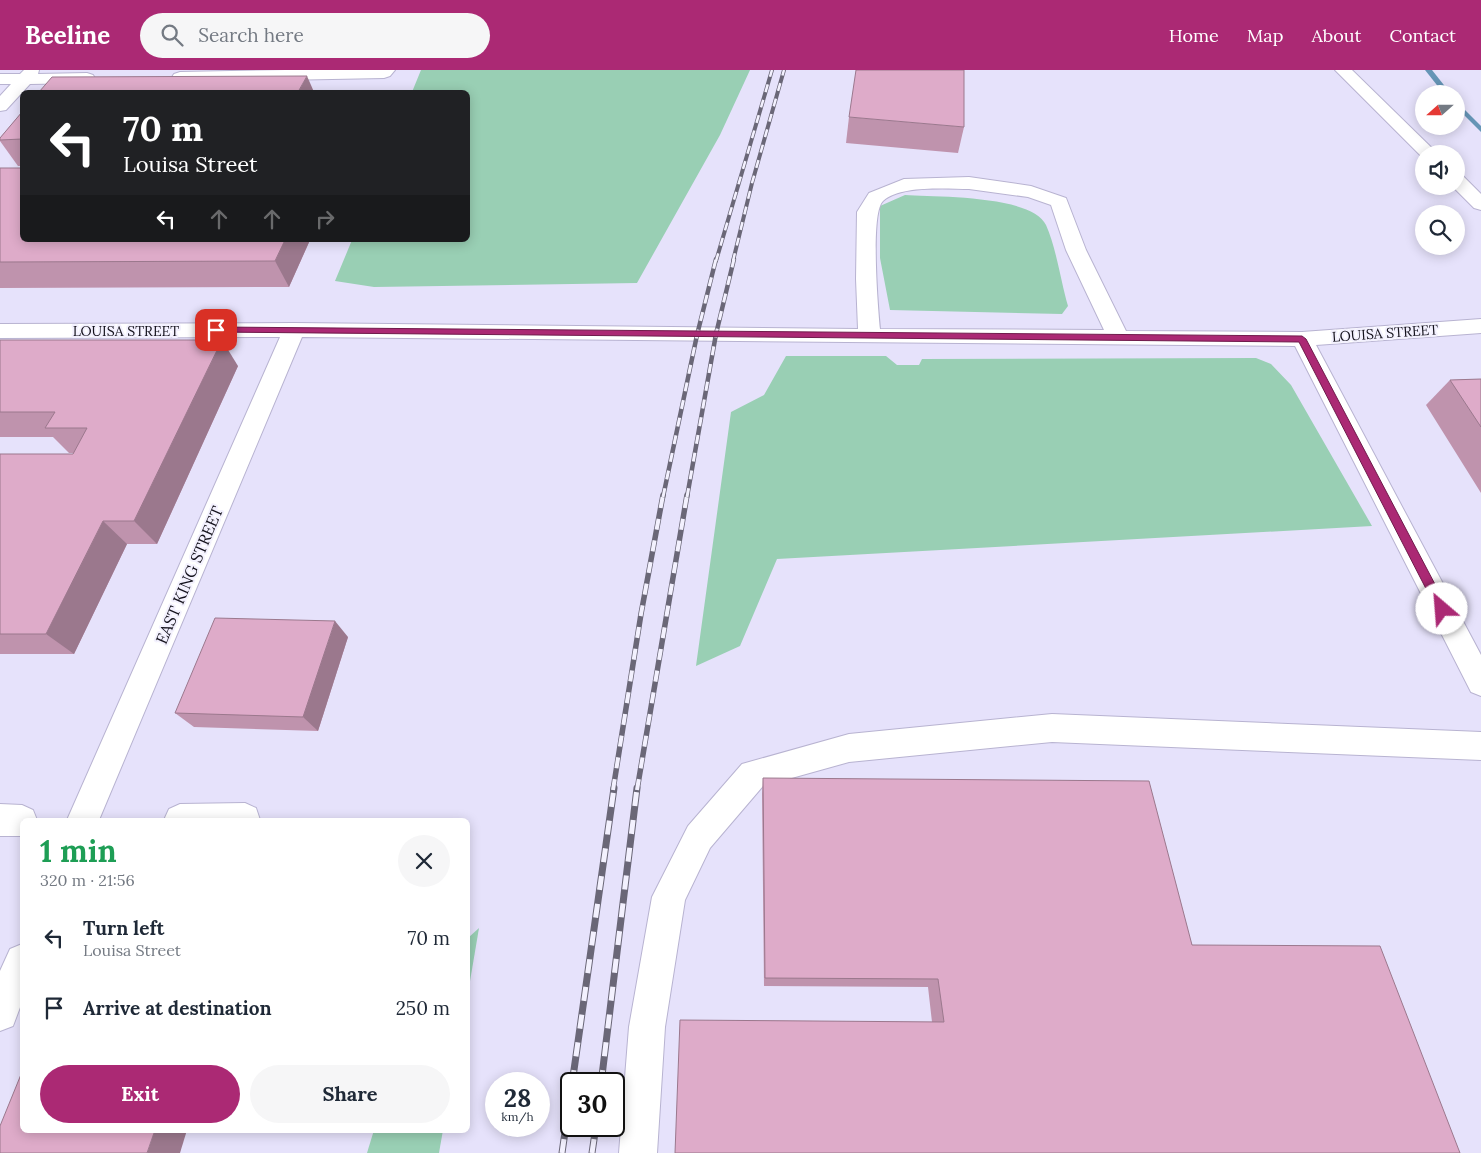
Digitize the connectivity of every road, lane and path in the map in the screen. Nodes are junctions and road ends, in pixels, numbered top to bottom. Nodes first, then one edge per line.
1 (1343, 70) edge
2 (385, 72) edge
3 (29, 75) edge
4 (164, 77) edge
5 (104, 78) edge
6 (0, 79) edge
7 (0, 106) edge
8 (1421, 145) edge
9 (1465, 189) edge
10 (1481, 204) edge
11 (1481, 326) edge
12 (294, 330) junction
13 (0, 331) edge
14 (869, 335) junction
15 (1120, 338) junction
16 (1302, 339) junction
17 (1477, 667) edge
18 (1481, 746) edge
19 (84, 818) edge
20 (0, 820) edge
21 (20, 821) edge
22 (20, 966) edge
23 (0, 1013) edge
24 (638, 1153) edge

1 - 8 street
2 - 4 street
3 - 5 street
3 - 6 street
3 - 7 street
9 - 10 street
11 - 16 street, LOUISA STREET
12 - 13 street, LOUISA STREET
12 - 14 street, LOUISA STREET
12 - 19 street, EAST KING STREET
14 - 15 street, LOUISA STREET
14 - 15 street
15 - 16 street, LOUISA STREET
16 - 17 street
18 - 24 street
20 - 21 street
22 - 23 street

